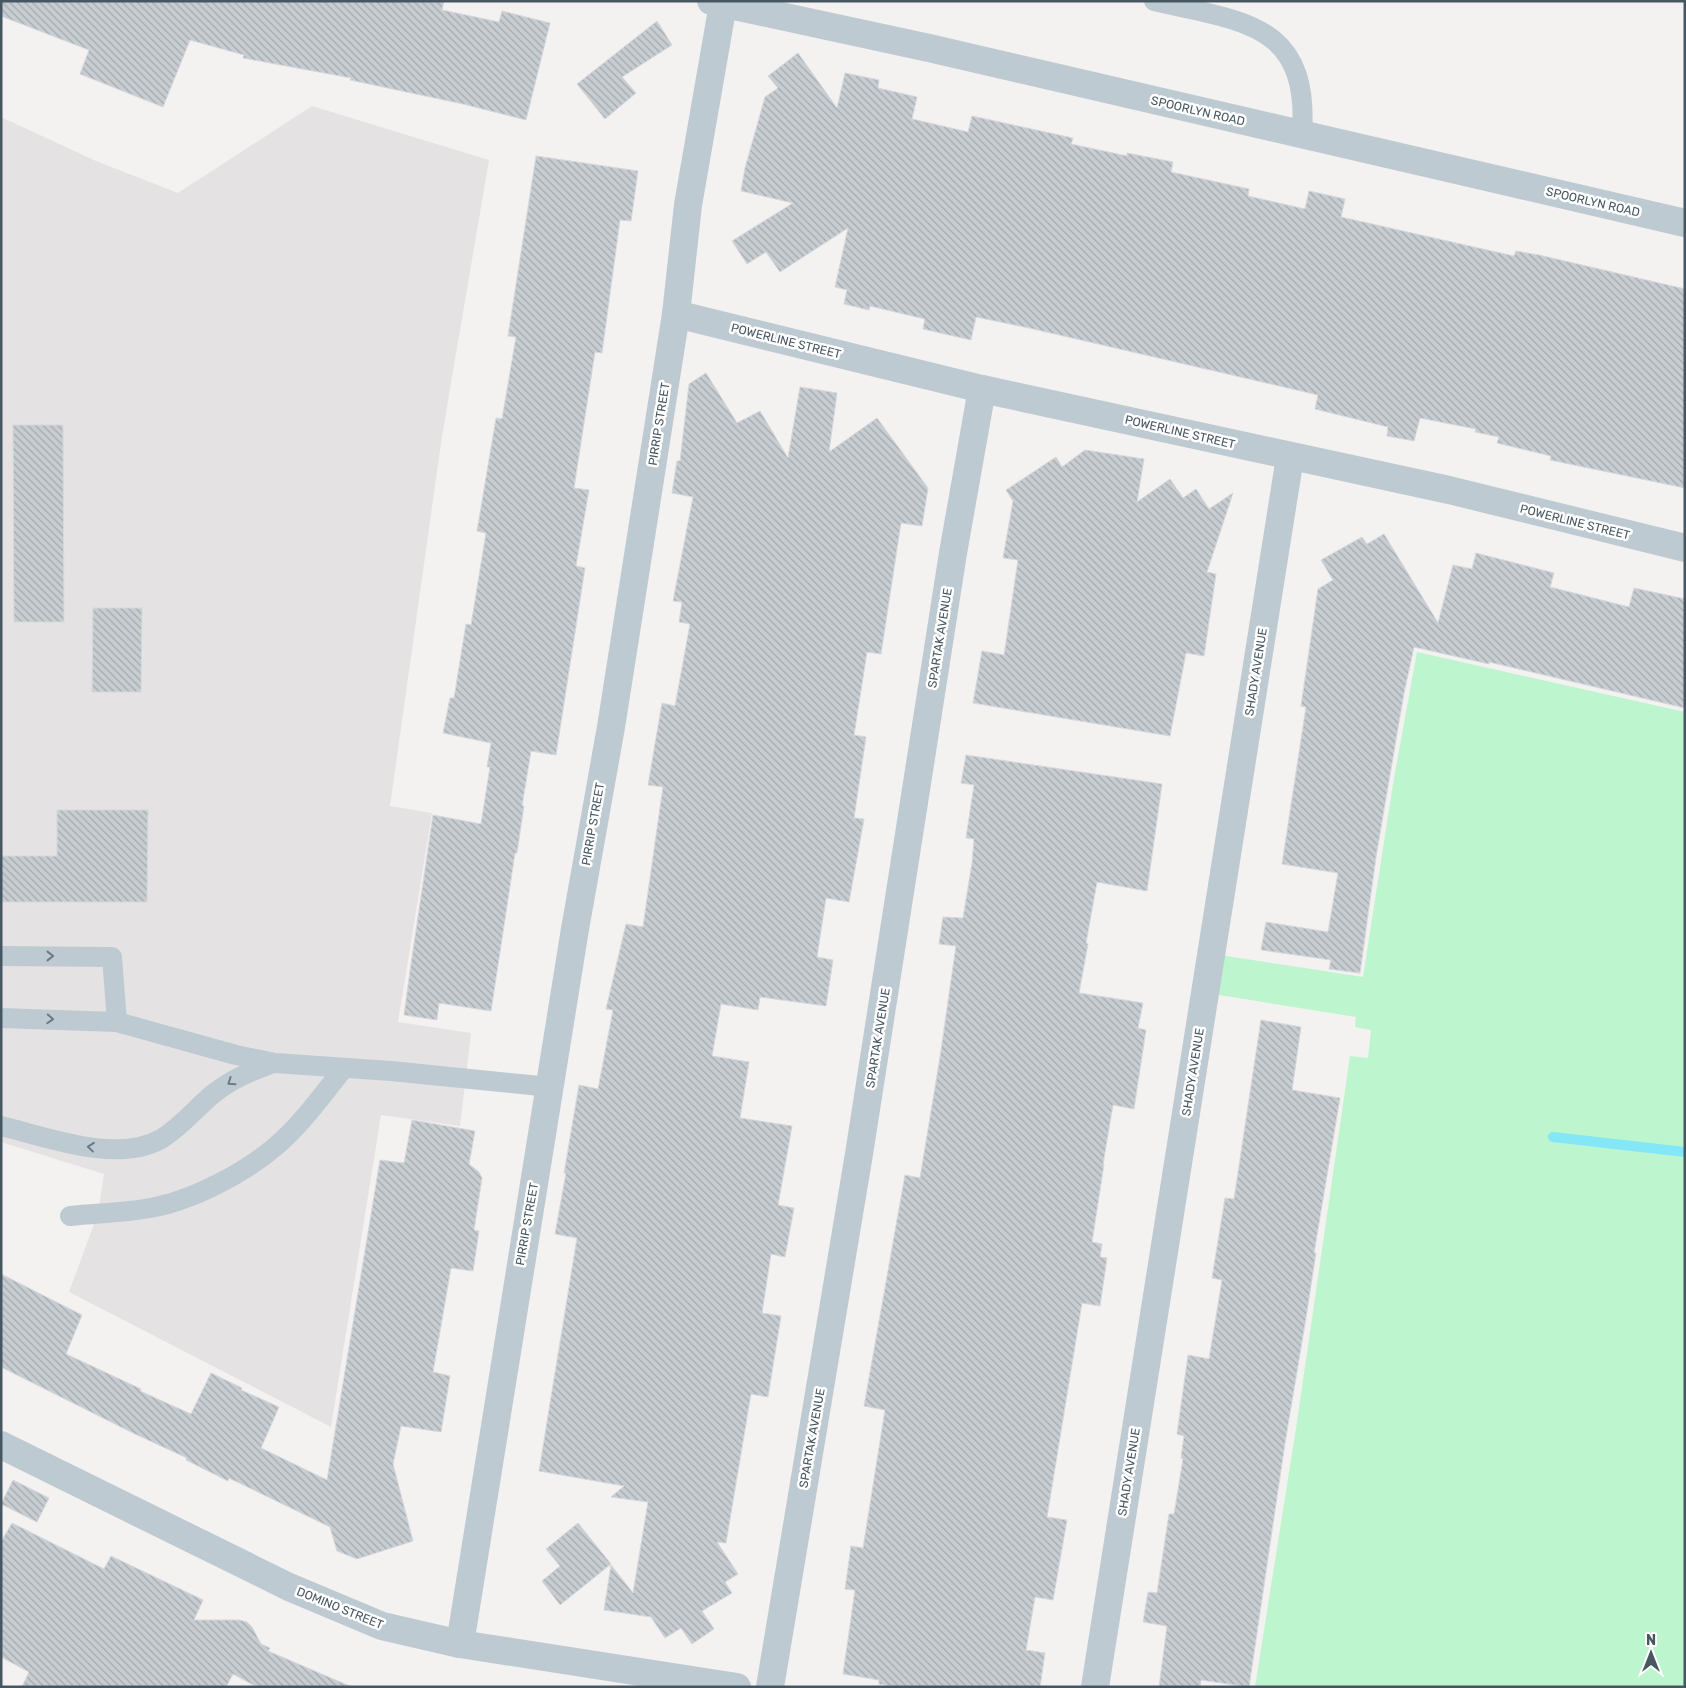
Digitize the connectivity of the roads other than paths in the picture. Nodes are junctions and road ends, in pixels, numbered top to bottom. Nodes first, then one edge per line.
1 (1154, 1) edge
2 (717, 3) edge
3 (1302, 135) junction
4 (1685, 223) edge
5 (676, 314) junction
6 (982, 389) junction
7 (1290, 457) junction
8 (1685, 548) edge
9 (1, 956) edge
10 (1, 1018) edge
11 (117, 1022) junction
12 (275, 1063) junction
13 (344, 1068) junction
14 (550, 1087) junction
15 (1, 1126) edge
16 (70, 1216) dead end
17 (1, 1445) edge
18 (460, 1644) junction
19 (736, 1687) edge
20 (770, 1687) edge
21 (1095, 1687) edge

1 - 3 lane
2 - 3 street, SPOORLYN ROAD
2 - 5 street, PIRRIP STREET
3 - 4 street, SPOORLYN ROAD
5 - 6 street, POWERLINE STREET
5 - 14 street, PIRRIP STREET
6 - 7 street, POWERLINE STREET
6 - 20 street, SPARTAK AVENUE
7 - 8 street, POWERLINE STREET
7 - 21 street, SHADY AVENUE
9 -> 11 lane
10 -> 11 lane
11 - 12 lane
12 - 13 lane
12 -> 15 lane
13 - 14 lane
13 - 16 lane
14 - 18 street, PIRRIP STREET
17 - 18 street, DOMINO STREET
18 - 19 street, DOMINO STREET

